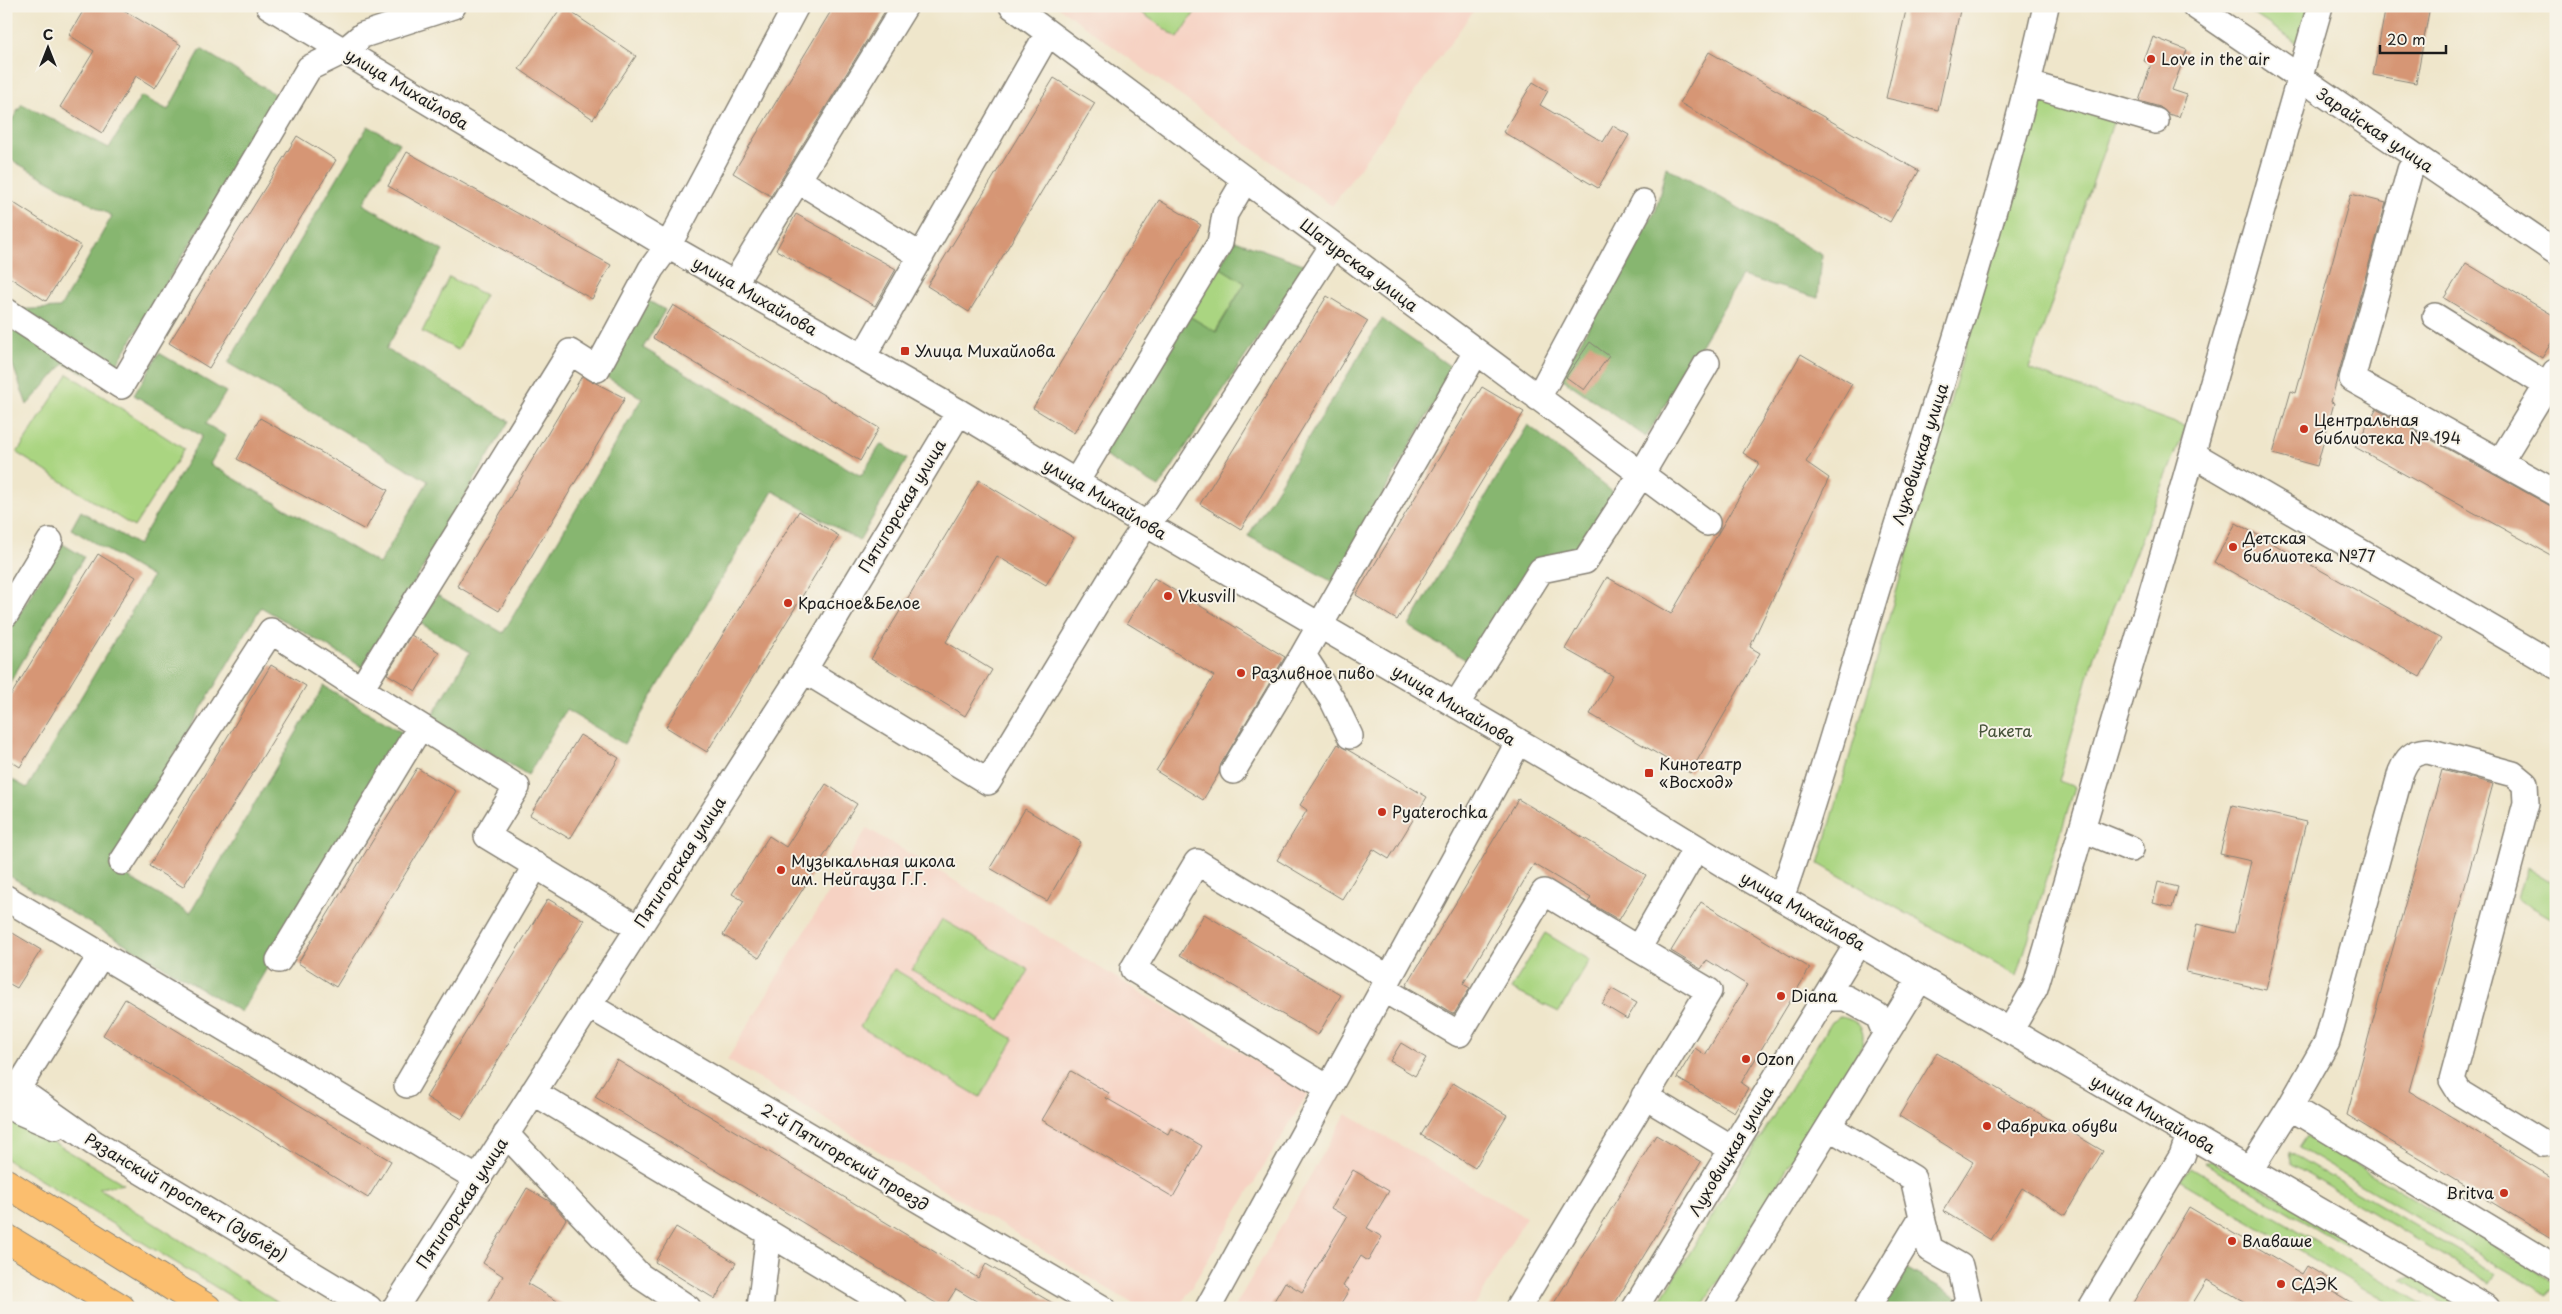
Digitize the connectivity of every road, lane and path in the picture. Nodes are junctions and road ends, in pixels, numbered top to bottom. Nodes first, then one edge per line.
1 (269, 6) edge
2 (453, 6) edge
3 (796, 6) edge
4 (905, 6) edge
5 (1012, 6) edge
6 (2046, 6) edge
7 (2195, 6) edge
8 (2320, 6) edge
9 (1048, 33) junction
10 (344, 51) junction
11 (2298, 79) junction
12 (2029, 84) junction
13 (2156, 121) dead end
14 (2416, 158) junction
15 (798, 180) junction
16 (1245, 180) junction
17 (1643, 202) dead end
18 (1333, 245) junction
19 (668, 246) junction
20 (2556, 252) edge
21 (921, 256) junction
22 (734, 284) junction
23 (6, 311) edge
24 (2435, 316) dead end
25 (1476, 352) junction
26 (863, 357) junction
27 (1707, 363) dead end
28 (2553, 382) edge
29 (1538, 398) junction
30 (958, 412) junction
31 (2193, 454) junction
32 (2500, 462) junction
33 (1642, 475) junction
34 (1076, 482) junction
35 (2556, 493) edge
36 (1707, 523) dead end
37 (1146, 524) junction
38 (50, 541) dead end
39 (6, 614) edge
40 (1318, 625) junction
41 (1303, 655) junction
42 (2556, 666) edge
43 (804, 670) junction
44 (361, 689) junction
45 (1456, 705) junction
46 (420, 726) junction
47 (1350, 736) dead end
48 (1518, 743) junction
49 (1233, 771) dead end
50 (2082, 829) junction
51 (1696, 848) junction
52 (2131, 849) dead end
53 (122, 862) dead end
54 (536, 865) junction
55 (6, 898) edge
56 (1781, 898) junction
57 (638, 928) junction
58 (1858, 943) junction
59 (1638, 949) junction
60 (101, 955) junction
61 (279, 960) dead end
62 (1920, 979) junction
63 (1386, 983) junction
64 (1825, 998) junction
65 (588, 1005) junction
66 (2010, 1031) junction
67 (1886, 1035) junction
68 (407, 1085) dead end
69 (1328, 1088) junction
70 (10, 1092) edge
71 (533, 1092) junction
72 (1644, 1096) junction
73 (2290, 1107) junction
74 (1828, 1127) junction
75 (506, 1134) junction
76 (2189, 1135) junction
77 (2552, 1146) edge
78 (1732, 1149) junction
79 (2250, 1170) junction
80 (478, 1179) junction
81 (6, 1183) edge
82 (1922, 1217) junction
83 (768, 1233) junction
84 (6, 1238) edge
85 (6, 1258) edge
86 (2556, 1268) edge
87 (82, 1284) junction
88 (121, 1308) edge
89 (207, 1308) edge
90 (369, 1308) edge
91 (395, 1308) edge
92 (688, 1308) edge
93 (760, 1308) edge
94 (894, 1308) edge
95 (1102, 1308) edge
96 (1208, 1308) edge
97 (1518, 1308) edge
98 (1635, 1308) edge
99 (1717, 1308) edge
100 (1867, 1308) edge
101 (1963, 1308) edge
102 (2091, 1308) edge
103 (2487, 1308) edge

1 - 10 street, улица Михайлова
2 - 10 street
3 - 19 street
4 - 15 street
5 - 9 street, Шатурская улица
6 - 12 street, Луховицкая улица
7 - 11 street, Зарайская улица
8 - 11 street
9 - 16 street, Шатурская улица
9 - 21 street
10 - 19 street, улица Михайлова
10 - 23 street
11 - 14 street, Зарайская улица
11 - 31 street
12 - 13 street
12 - 56 street, Луховицкая улица
14 - 20 street, Зарайская улица
14 - 32 street
15 - 21 street
15 - 22 street
16 - 18 street, Шатурская улица
16 - 34 street
17 - 29 street
18 - 25 street, Шатурская улица
18 - 37 street
19 - 22 street, улица Михайлова
19 - 44 street
21 - 26 street
22 - 26 street, улица Михайлова
24 - 28 street
25 - 29 street, Шатурская улица
25 - 40 street
26 - 30 street, улица Михайлова
27 - 33 street
28 - 32 street
29 - 33 street, Шатурская улица
30 - 34 street, улица Михайлова
30 - 43 street, Пятигорская улица
31 - 42 street
31 - 50 street
32 - 35 street
33 - 36 street, Шатурская улица
33 - 45 street
34 - 37 street, улица Михайлова
37 - 40 street, улица Михайлова
37 - 43 street
38 - 39 street
40 - 41 street
40 - 45 street, улица Михайлова
41 - 47 street
41 - 49 street
43 - 57 street, Пятигорская улица
44 - 46 street
44 - 53 street
45 - 48 street, улица Михайлова
46 - 54 street
46 - 61 street
48 - 51 street, улица Михайлова
48 - 63 street
50 - 52 street
50 - 66 street
51 - 56 street, улица Михайлова
51 - 59 street
54 - 57 street
54 - 68 street
55 - 60 street
56 - 58 street, улица Михайлова
57 - 65 street, Пятигорская улица
58 - 62 street, улица Михайлова
58 - 64 street, Луховицкая улица
59 - 63 street
59 - 72 street
60 - 70 street
60 - 80 street
62 - 66 street, улица Михайлова
62 - 67 street
63 - 69 street
63 - 69 street
64 - 67 street
64 - 78 street, Луховицкая улица
65 - 71 street, Пятигорская улица
65 - 95 street, 2-й Пятигорский проезд
66 - 76 street, улица Михайлова
67 - 74 street
69 - 96 street
70 - 90 street, Рязанский проспект (дублёр)
71 - 75 street, Пятигорская улица
71 - 83 street
72 - 78 street
72 - 97 street
73 - 77 street
73 - 79 street
73 - 86 street
74 - 82 street
74 - 99 street
75 - 80 street, Пятигорская улица
75 - 92 street
76 - 79 street, улица Михайлова
76 - 102 street
78 - 98 street, Луховицкая улица
79 - 103 street, улица Михайлова
80 - 91 street, Пятигорская улица
81 - 89 main road
82 - 100 street
82 - 101 street
83 - 93 street
83 - 94 street
84 - 87 main road
85 - 87 main road
87 - 88 main road

